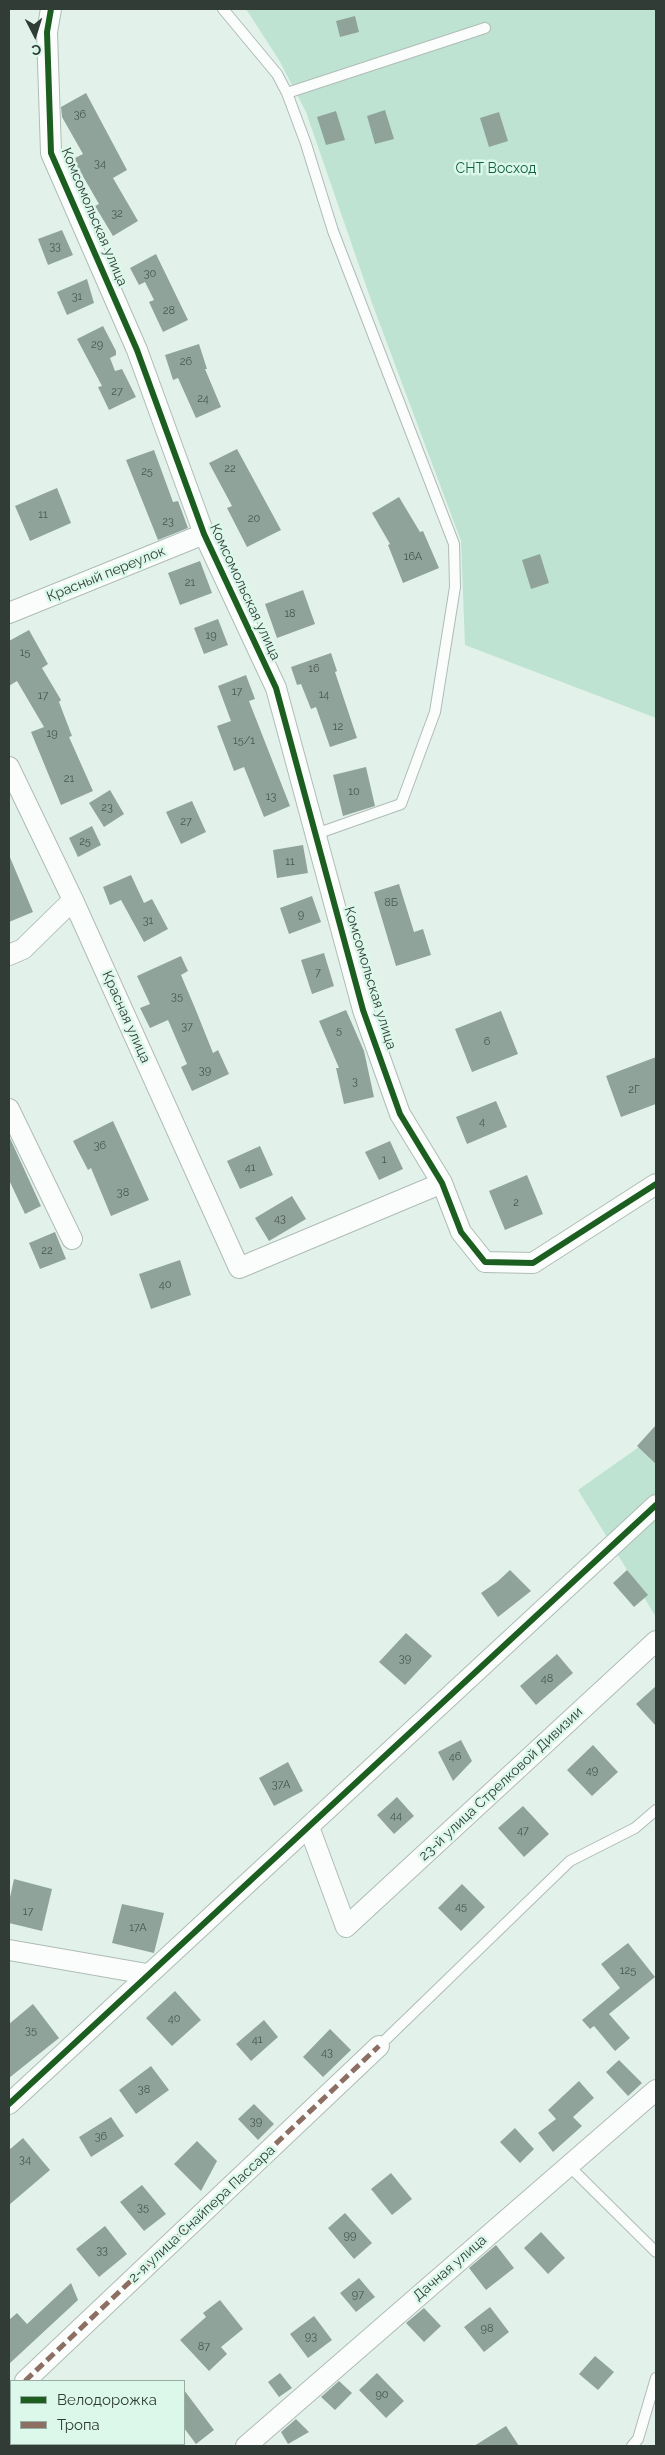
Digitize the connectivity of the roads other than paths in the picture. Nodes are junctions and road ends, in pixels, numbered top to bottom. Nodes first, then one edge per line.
1 (51, 9) edge
2 (223, 9) edge
3 (485, 28) dead end
4 (287, 93) junction
5 (204, 534) junction
6 (9, 613) edge
7 (9, 767) edge
8 (316, 834) junction
9 (73, 900) junction
10 (9, 955) edge
11 (9, 1109) edge
12 (442, 1184) junction
13 (656, 1184) edge
14 (72, 1239) dead end
15 (656, 1505) edge
16 (656, 1641) edge
17 (656, 1810) edge
18 (309, 1827) junction
19 (9, 1950) edge
20 (148, 1974) junction
21 (379, 2046) joint
22 (656, 2090) edge
23 (9, 2104) edge
24 (569, 2166) junction
25 (656, 2252) edge
26 (656, 2378) edge
27 (26, 2380) edge
28 (265, 2439) edge
29 (246, 2446) edge
30 (632, 2446) edge

1 - 5 street, Комсомольская улица
2 - 4 lane
3 - 4 lane
4 - 8 lane
5 - 6 street, Красный переулок
5 - 8 street, Комсомольская улица
7 - 9 street, Красная улица
8 - 12 street, Комсомольская улица
9 - 10 street
9 - 12 street, Красная улица
11 - 14 street
12 - 13 street, Комсомольская улица
15 - 18 street
16 - 18 street, 23-й улица Стрелковой Дивизии
17 - 21 lane
18 - 20 street
19 - 20 street
20 - 23 street
21 - 27 street, 2-я улица Снайпера Пассара
22 - 24 street, Дачная улица
24 - 25 lane
24 - 28 street, Дачная улица
26 - 30 lane
28 - 29 street, Дачная улица

